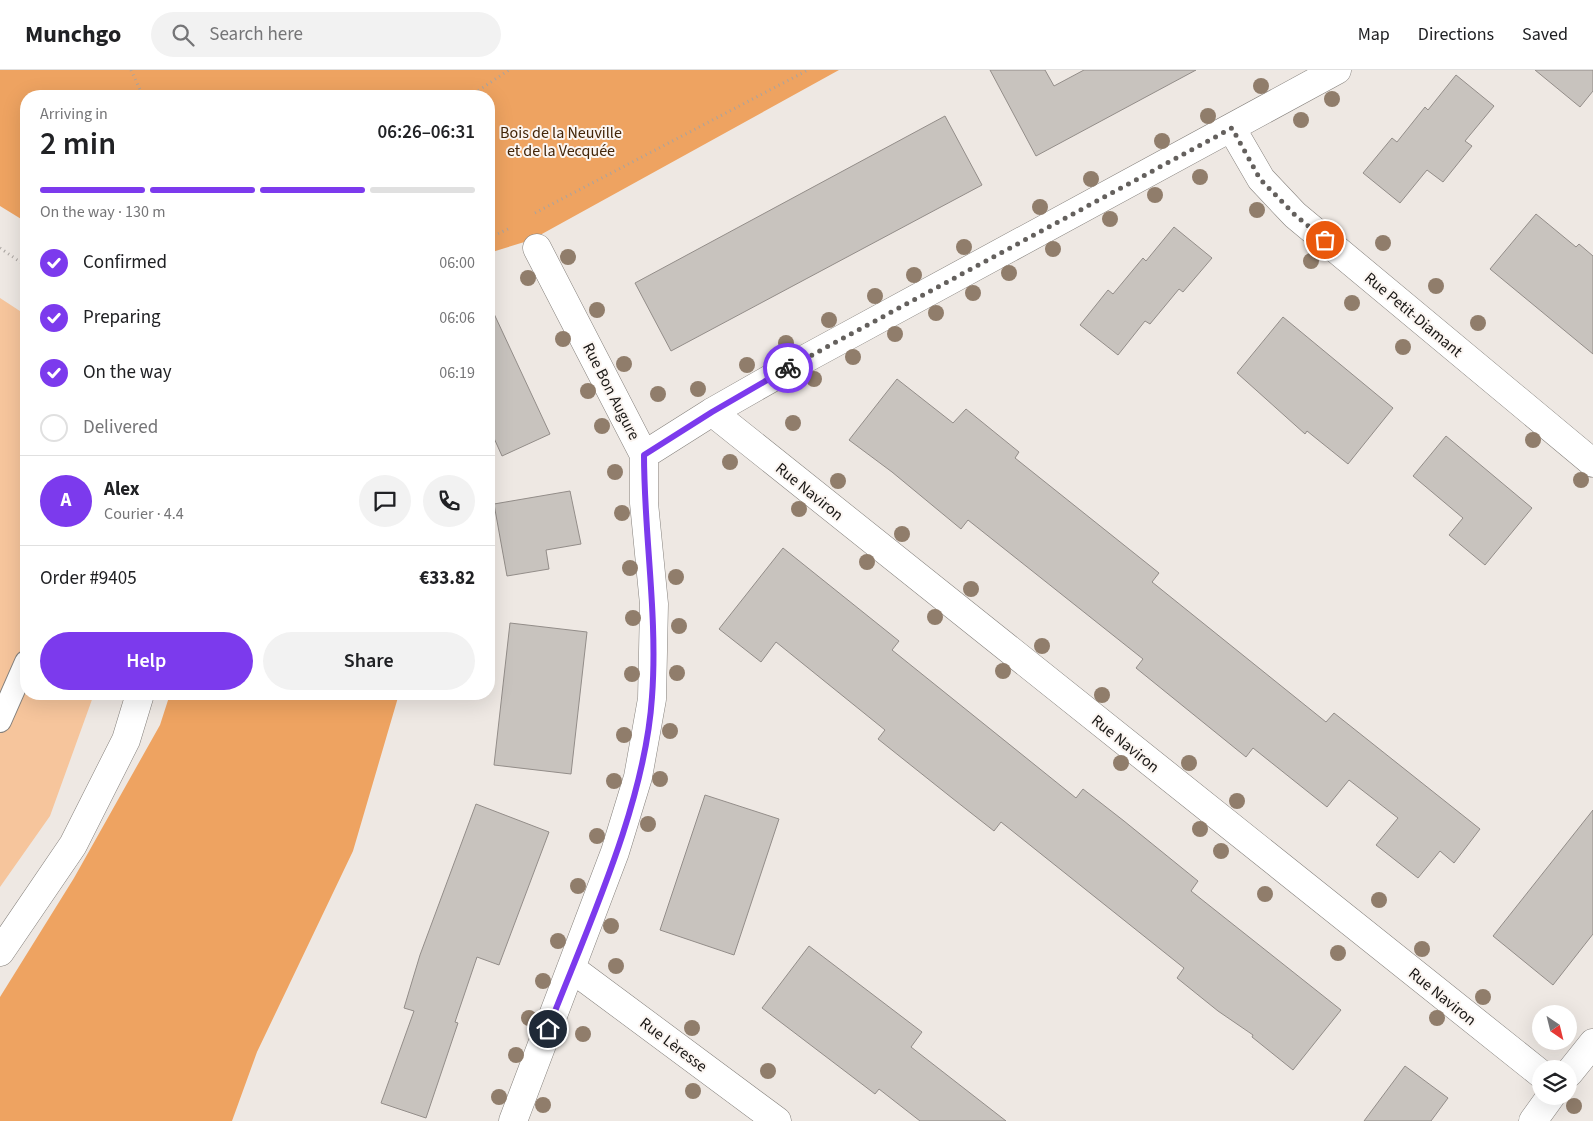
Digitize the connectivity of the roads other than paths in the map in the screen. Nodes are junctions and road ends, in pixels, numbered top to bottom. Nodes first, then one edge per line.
1 (1337, 70) edge
2 (1232, 128) junction
3 (537, 248) dead end
4 (712, 412) junction
5 (644, 455) junction
6 (1593, 463) edge
7 (20, 676) edge
8 (138, 700) edge
9 (0, 721) edge
10 (0, 952) edge
11 (571, 968) junction
12 (1593, 1043) edge
13 (1577, 1063) edge
14 (1532, 1067) edge
15 (1545, 1105) edge
16 (513, 1121) edge
17 (777, 1121) edge
18 (1533, 1121) edge

1 - 2 street
2 - 4 street
2 - 6 street, Rue Petit-Diamant
3 - 5 street, Rue Bon Augure
4 - 5 street
4 - 14 street, Rue Naviron
5 - 11 street, Rue Bon Augure
7 - 9 lane
8 - 10 street
11 - 16 street, Rue Bon Augure
11 - 17 street, Rue Lèresse
12 - 13 street
15 - 18 street

